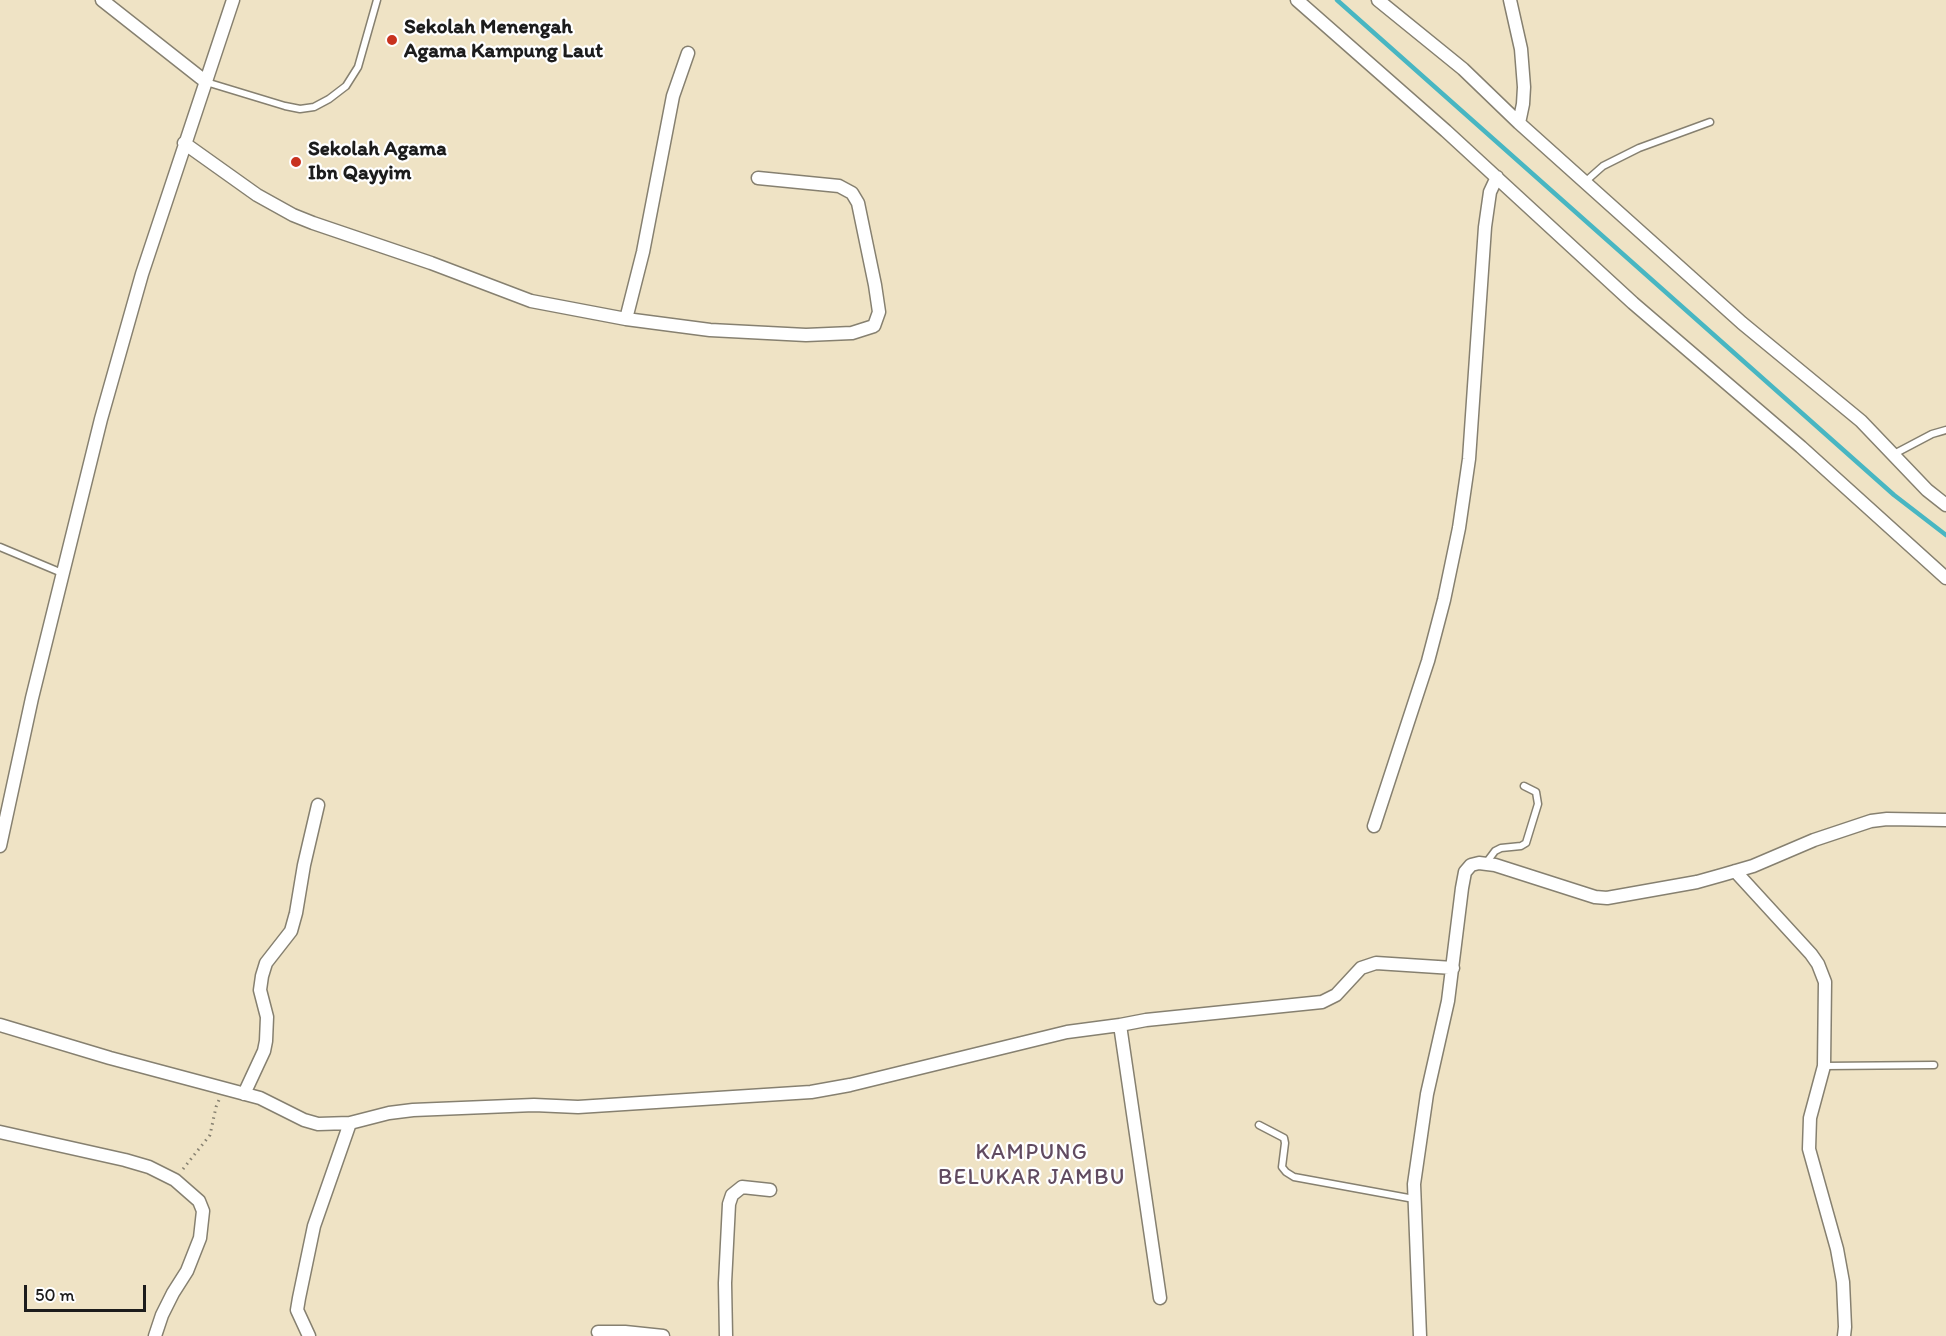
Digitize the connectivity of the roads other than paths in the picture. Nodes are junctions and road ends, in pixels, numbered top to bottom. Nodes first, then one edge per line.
1 (102, 0) edge
2 (233, 0) edge
3 (377, 0) edge
4 (1297, 0) edge
5 (1378, 0) edge
6 (1510, 0) edge
7 (688, 53) dead end
8 (206, 82) junction
9 (1710, 122) dead end
10 (1519, 123) junction
11 (184, 143) junction
12 (1497, 177) junction
13 (758, 178) dead end
14 (1586, 181) junction
15 (626, 319) junction
16 (1946, 430) edge
17 (1894, 454) junction
18 (1946, 505) edge
19 (0, 547) edge
20 (62, 573) junction
21 (1946, 578) edge
22 (1524, 786) dead end
23 (318, 805) dead end
24 (1946, 820) edge
25 (1374, 826) dead end
26 (0, 846) edge
27 (1486, 863) junction
28 (1735, 871) junction
29 (1453, 968) junction
30 (0, 1025) edge
31 (1120, 1025) junction
32 (1934, 1065) dead end
33 (1824, 1066) junction
34 (244, 1094) junction
35 (350, 1123) junction
36 (1259, 1125) dead end
37 (0, 1132) edge
38 (770, 1190) dead end
39 (1414, 1199) junction
40 (1160, 1298) dead end
41 (598, 1332) dead end
42 (155, 1336) edge
43 (309, 1336) edge
44 (663, 1336) edge
45 (726, 1336) edge
46 (1420, 1336) edge
47 (1844, 1336) edge

1 - 8 street
2 - 8 street
3 - 8 lane
4 - 12 street
5 - 10 street
6 - 10 street
7 - 15 street
8 - 11 street
9 - 14 lane
10 - 14 street
11 - 15 street
11 - 20 street
12 - 21 street
12 - 25 street
13 - 15 street
14 - 17 street
16 - 17 lane
17 - 18 street
19 - 20 lane
20 - 26 street
22 - 27 lane
23 - 34 street
24 - 28 street
27 - 28 street
27 - 29 street
28 - 33 street
29 - 31 street
29 - 39 street
30 - 34 street
31 - 35 street
31 - 40 street
32 - 33 lane
33 - 47 street
34 - 35 street
35 - 43 street
36 - 39 lane
37 - 42 street
38 - 45 street
39 - 46 street
41 - 44 street

